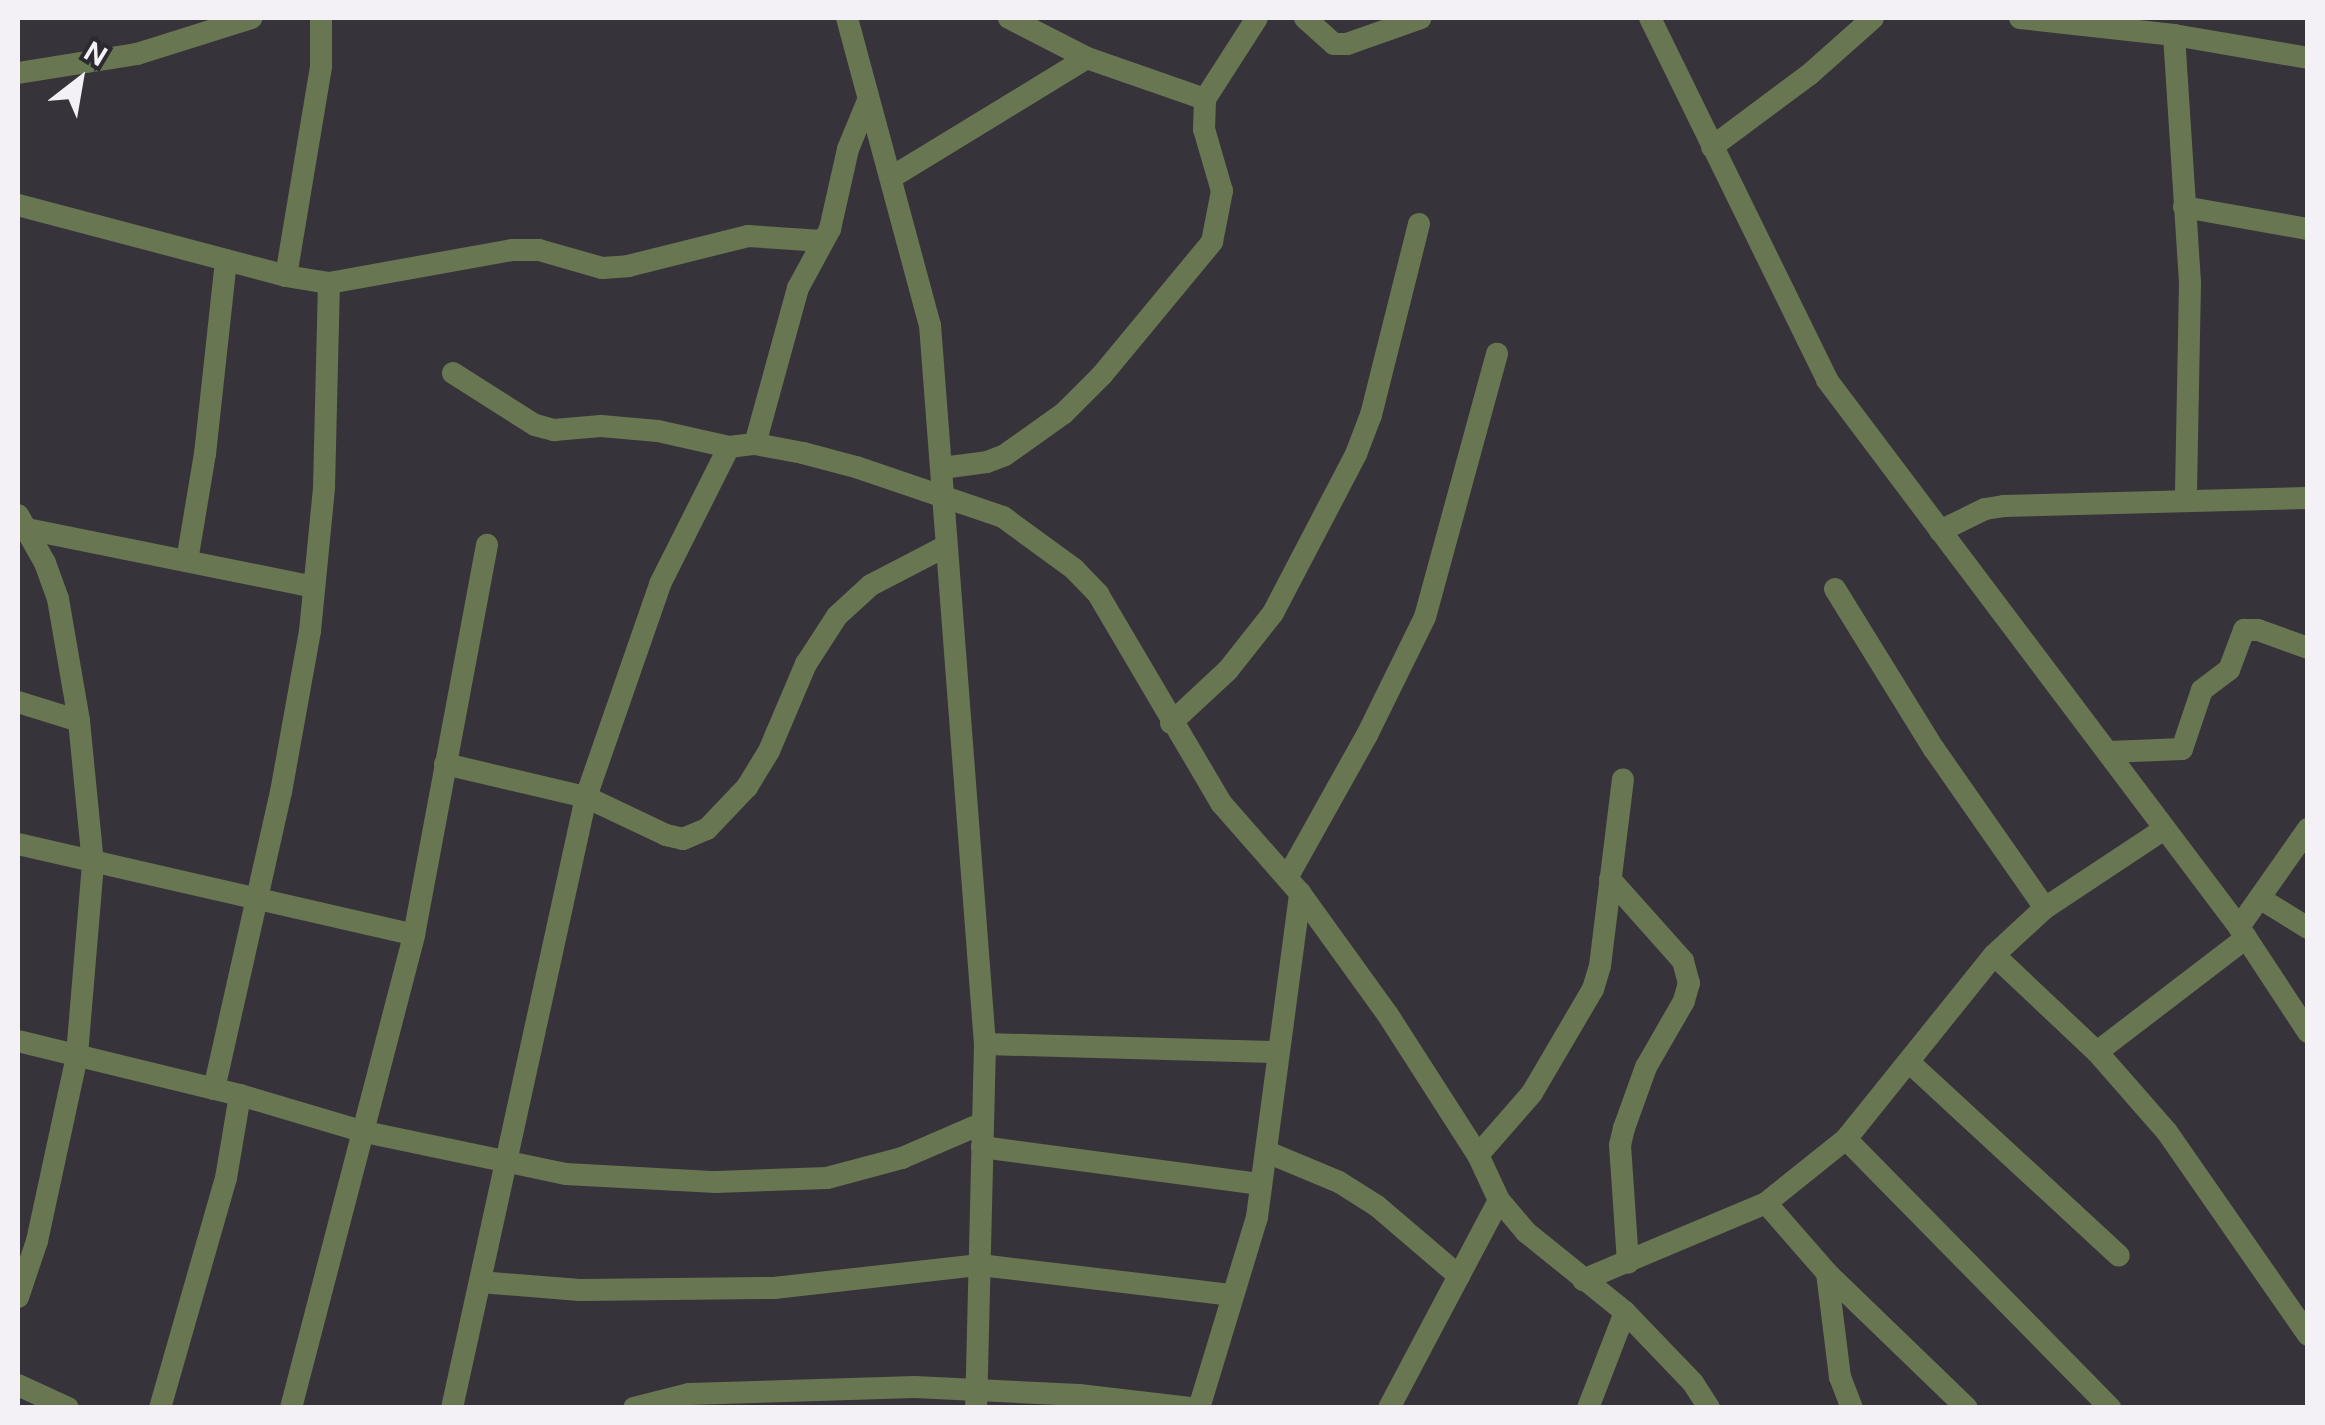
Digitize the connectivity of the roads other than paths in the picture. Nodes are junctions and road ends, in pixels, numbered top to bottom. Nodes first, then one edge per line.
1 (251, 18) edge
2 (322, 18) edge
3 (846, 18) edge
4 (1008, 18) edge
5 (1257, 18) edge
6 (1306, 18) edge
7 (1421, 18) edge
8 (1650, 18) edge
9 (2020, 18) edge
10 (1869, 19) edge
11 (2127, 24) edge
12 (2174, 35) junction
13 (1087, 58) junction
14 (2308, 58) edge
15 (18, 73) edge
16 (1206, 99) junction
17 (868, 103) junction
18 (1712, 147) junction
19 (892, 177) junction
20 (18, 205) edge
21 (2184, 207) junction
22 (1419, 224) dead end
23 (2308, 229) edge
24 (822, 240) junction
25 (226, 260) junction
26 (286, 276) junction
27 (329, 283) junction
28 (1497, 354) dead end
29 (453, 373) dead end
30 (754, 444) junction
31 (729, 447) junction
32 (942, 468) junction
33 (941, 496) junction
34 (2308, 498) edge
35 (2186, 501) junction
36 (22, 522) edge
37 (1940, 531) junction
38 (487, 545) dead end
39 (944, 547) junction
40 (188, 562) junction
41 (314, 586) junction
42 (1835, 589) dead end
43 (2308, 648) edge
44 (18, 702) edge
45 (78, 721) junction
46 (1171, 724) junction
47 (2108, 752) junction
48 (445, 764) junction
49 (1623, 779) dead end
50 (586, 797) junction
51 (2163, 830) junction
52 (2308, 830) edge
53 (18, 844) edge
54 (93, 864) junction
55 (1610, 879) junction
56 (1294, 886) junction
57 (257, 899) junction
58 (2261, 899) junction
59 (2045, 908) junction
60 (2308, 928) edge
61 (2243, 932) junction
62 (414, 935) junction
63 (1994, 955) junction
64 (2308, 1032) edge
65 (18, 1042) edge
66 (984, 1044) junction
67 (1276, 1052) junction
68 (2097, 1052) junction
69 (77, 1056) junction
70 (1910, 1063) junction
71 (214, 1089) junction
72 (240, 1095) junction
73 (983, 1123) junction
74 (366, 1132) junction
75 (1846, 1138) junction
76 (982, 1147) junction
77 (1267, 1152) junction
78 (1478, 1155) junction
79 (506, 1163) junction
80 (1261, 1184) junction
81 (1499, 1200) junction
82 (1766, 1203) junction
83 (2119, 1256) dead end
84 (1628, 1263) junction
85 (980, 1265) junction
86 (1828, 1273) junction
87 (1459, 1276) junction
88 (1582, 1280) junction
89 (480, 1282) junction
90 (1232, 1295) junction
91 (18, 1297) edge
92 (1625, 1312) junction
93 (2308, 1334) edge
94 (18, 1385) edge
95 (976, 1398) edge
96 (68, 1408) edge
97 (160, 1408) edge
98 (292, 1408) edge
99 (452, 1408) edge
100 (634, 1408) edge
101 (1196, 1408) edge
102 (1389, 1408) edge
103 (1588, 1408) edge
104 (1709, 1408) edge
105 (1852, 1408) edge
106 (1967, 1408) edge
107 (2110, 1408) edge

1 - 15 street
2 - 26 street
3 - 17 street
4 - 13 street
5 - 16 street
6 - 7 street
8 - 18 street
9 - 11 street
10 - 18 street
11 - 12 street
12 - 14 street
12 - 21 street
13 - 16 street
13 - 19 street
16 - 32 street
17 - 19 street
17 - 24 street
18 - 37 street
19 - 32 street
20 - 25 street
21 - 23 street
21 - 35 street
22 - 46 street
24 - 27 street
24 - 30 street
25 - 26 street
25 - 40 street
26 - 27 street
27 - 41 street
28 - 56 street
29 - 31 street
30 - 31 street
30 - 33 street
31 - 50 street
32 - 33 street
33 - 39 street
33 - 46 street
34 - 35 street
35 - 37 street
36 - 40 street
36 - 45 street
37 - 47 street
38 - 48 street
39 - 50 street
39 - 66 street
40 - 41 street
41 - 57 street
42 - 59 street
43 - 47 street
44 - 45 street
45 - 54 street
46 - 56 street
47 - 51 street
48 - 50 street
48 - 62 street
49 - 55 street
50 - 79 street
51 - 59 street
51 - 61 street
52 - 58 street
53 - 54 street
54 - 57 street
54 - 69 street
55 - 78 street
55 - 84 street
56 - 67 street
56 - 78 street
57 - 62 street
57 - 71 street
58 - 60 street
58 - 61 street
59 - 63 street
61 - 64 street
61 - 68 street
62 - 74 street
63 - 68 street
63 - 70 street
65 - 69 street
66 - 67 street
66 - 73 street
67 - 77 street
68 - 93 street
69 - 71 street
69 - 91 street
70 - 75 street
70 - 83 street
71 - 72 street
72 - 74 street
72 - 97 street
73 - 76 street
73 - 79 street
74 - 79 street
74 - 98 street
75 - 82 street
75 - 107 street
76 - 80 street
76 - 85 street
77 - 80 street
77 - 87 street
78 - 81 street
79 - 89 street
80 - 90 street
81 - 87 street
81 - 88 street
82 - 84 street
82 - 86 street
84 - 88 street
85 - 89 street
85 - 90 street
85 - 95 street
86 - 105 street
86 - 106 street
87 - 102 street
88 - 92 street
89 - 99 street
90 - 101 street
92 - 103 street
92 - 104 street
94 - 96 street
95 - 100 street
95 - 101 street

